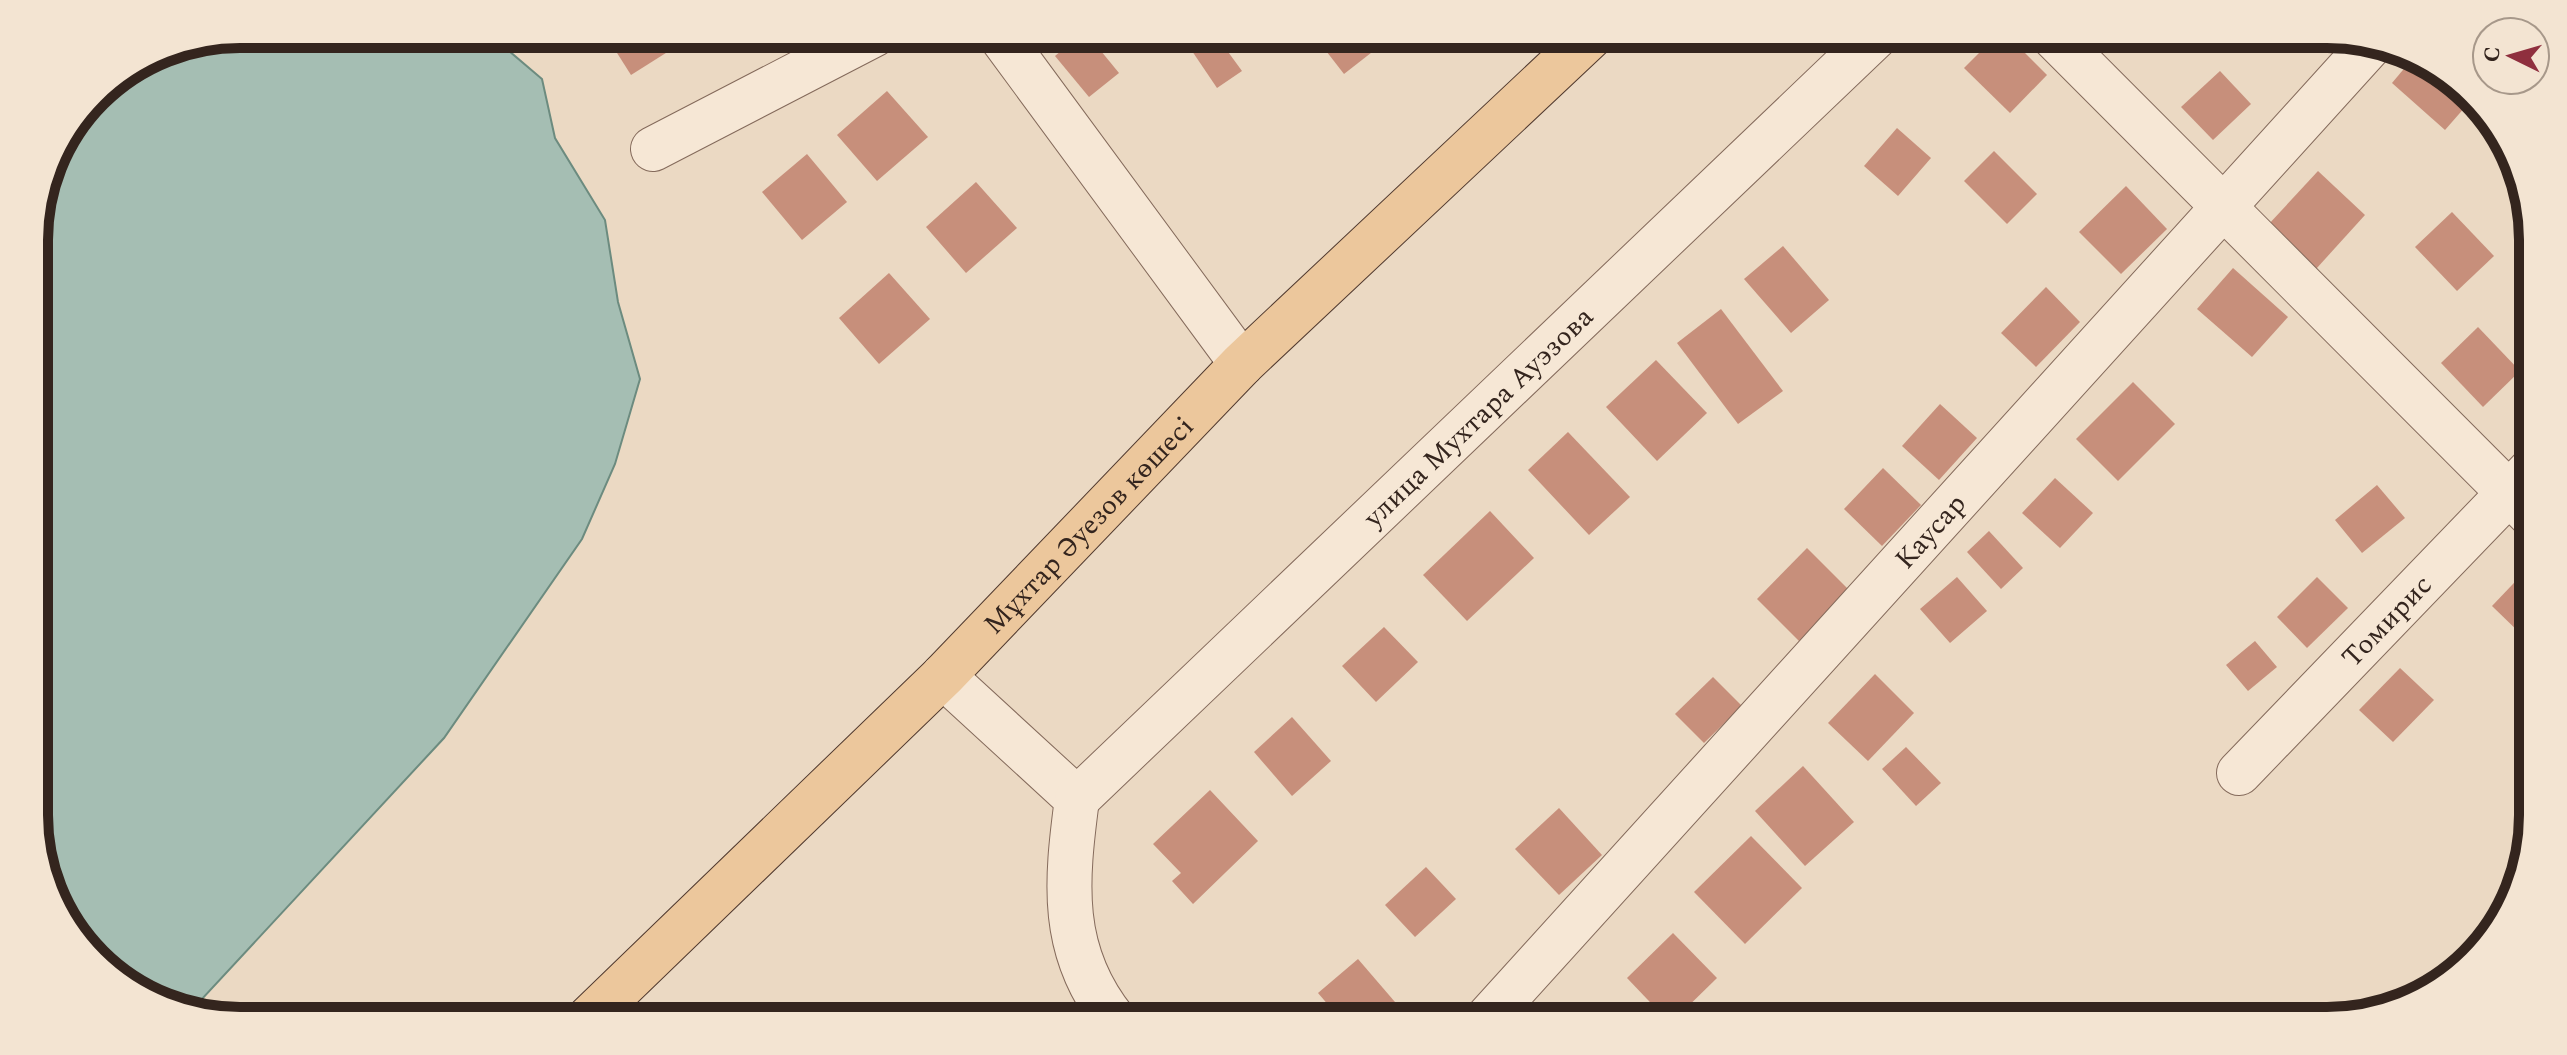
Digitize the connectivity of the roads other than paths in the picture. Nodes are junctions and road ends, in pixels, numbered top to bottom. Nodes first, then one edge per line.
1 (848, 48) edge
2 (1009, 48) edge
3 (1578, 48) edge
4 (1863, 48) edge
5 (2065, 48) edge
6 (2364, 52) edge
7 (653, 149) dead end
8 (2225, 206) junction
9 (1242, 364) junction
10 (2519, 488) edge
11 (2519, 498) edge
12 (943, 676) junction
13 (2239, 773) dead end
14 (1077, 799) junction
15 (600, 1007) edge
16 (1104, 1007) edge
17 (1498, 1007) edge

1 - 7 street
2 - 9 street
3 - 9 main road, Мұхтар Әуезов көшесі
4 - 14 street, улица Мухтара Ауэзова
5 - 8 street
6 - 8 street, Каусар
8 - 10 street
8 - 17 street, Каусар
9 - 12 main road, Мұхтар Әуезов көшесі
11 - 13 street, Томирис
12 - 14 street
12 - 15 main road, Мұхтар Әуезов көшесі
14 - 16 street

